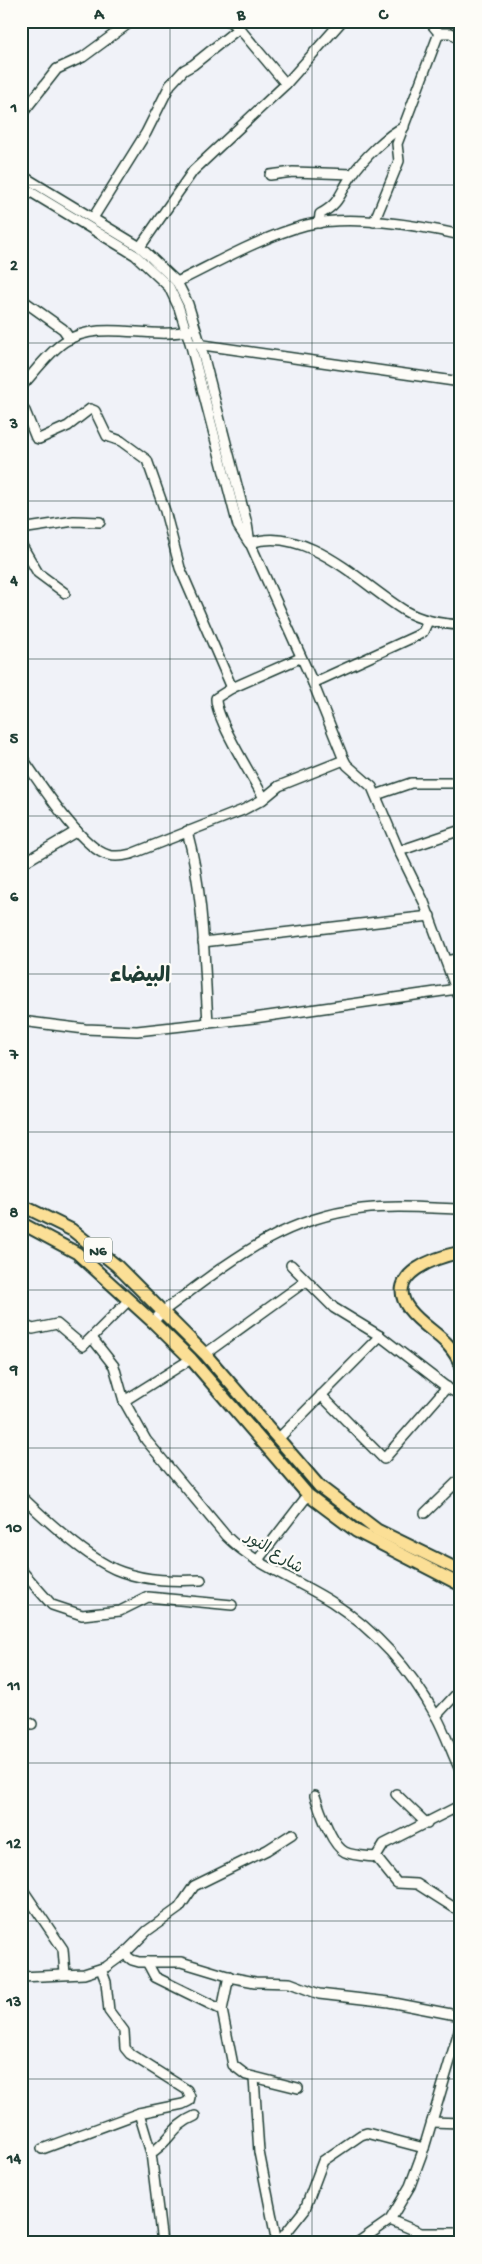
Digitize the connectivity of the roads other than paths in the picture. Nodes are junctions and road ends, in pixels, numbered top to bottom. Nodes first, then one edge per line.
1 (132, 21) edge
2 (229, 21) edge
3 (342, 21) edge
4 (429, 21) edge
5 (239, 28) junction
6 (438, 33) junction
7 (461, 40) edge
8 (286, 84) junction
9 (21, 115) edge
10 (404, 127) junction
11 (352, 174) junction
12 (21, 175) edge
13 (270, 175) dead end
14 (21, 186) edge
15 (93, 218) junction
16 (374, 222) junction
17 (319, 223) junction
18 (461, 235) edge
19 (140, 247) junction
20 (177, 282) junction
21 (21, 299) edge
22 (191, 330) junction
23 (70, 339) junction
24 (196, 345) junction
25 (461, 382) edge
26 (21, 387) edge
27 (21, 407) edge
28 (100, 522) dead end
29 (21, 529) edge
30 (250, 543) junction
31 (21, 544) edge
32 (65, 592) dead end
33 (428, 621) junction
34 (461, 625) edge
35 (300, 658) junction
36 (313, 683) junction
37 (232, 688) junction
38 (21, 756) edge
39 (344, 760) junction
40 (461, 783) edge
41 (376, 796) junction
42 (264, 798) junction
43 (461, 830) edge
44 (77, 831) junction
45 (187, 831) junction
46 (399, 851) junction
47 (21, 864) edge
48 (430, 916) junction
49 (203, 942) junction
50 (461, 958) edge
51 (446, 960) junction
52 (457, 989) junction
53 (461, 1003) edge
54 (21, 1021) edge
55 (208, 1023) junction
56 (21, 1205) edge
57 (461, 1209) edge
58 (21, 1223) edge
59 (461, 1252) edge
60 (292, 1265) dead end
61 (306, 1282) junction
62 (128, 1300) junction
63 (162, 1312) junction
64 (152, 1322) junction
65 (21, 1324) edge
66 (380, 1336) junction
67 (92, 1338) junction
68 (205, 1354) junction
69 (191, 1359) junction
70 (461, 1366) edge
71 (447, 1387) junction
72 (321, 1395) junction
73 (461, 1395) edge
74 (124, 1401) junction
75 (279, 1438) junction
76 (461, 1478) edge
77 (308, 1495) junction
78 (21, 1496) edge
79 (425, 1513) dead end
80 (257, 1561) junction
81 (21, 1570) edge
82 (461, 1571) edge
83 (201, 1580) dead end
84 (461, 1585) edge
85 (232, 1605) dead end
86 (461, 1689) edge
87 (436, 1716) junction
88 (21, 1719) edge
89 (32, 1724) dead end
90 (458, 1757) edge
91 (461, 1772) edge
92 (396, 1794) dead end
93 (315, 1796) dead end
94 (461, 1806) edge
95 (427, 1824) junction
96 (292, 1834) dead end
97 (376, 1857) junction
98 (21, 1887) edge
99 (461, 1912) edge
100 (124, 1954) junction
101 (148, 1962) junction
102 (101, 1969) junction
103 (65, 1974) junction
104 (229, 1976) junction
105 (21, 1977) edge
106 (222, 2010) junction
107 (461, 2016) edge
108 (461, 2024) edge
109 (254, 2078) junction
110 (298, 2088) dead end
111 (140, 2113) junction
112 (195, 2116) dead end
113 (432, 2122) junction
114 (461, 2123) edge
115 (424, 2148) junction
116 (42, 2149) dead end
117 (151, 2153) junction
118 (390, 2220) junction
119 (461, 2233) edge
120 (162, 2243) edge
121 (277, 2243) edge
122 (357, 2243) edge

1 - 9 street
2 - 5 street
3 - 8 street
4 - 6 street
5 - 8 street
5 - 15 street
6 - 7 street
6 - 10 street
8 - 19 street
10 - 11 street
10 - 16 street
11 - 13 street
11 - 17 street
12 - 15 street
14 - 22 street
15 - 19 street
16 - 17 street
16 - 18 street
17 - 20 street
19 - 20 street
20 - 22 street
21 - 23 street
22 - 23 street
22 - 24 street
23 - 26 street
24 - 25 street
24 - 30 street
27 - 37 street
28 - 29 street
30 - 33 street
30 - 35 street
31 - 32 street
33 - 34 street
33 - 36 street
35 - 36 street
35 - 37 street
36 - 39 street
37 - 42 street
38 - 44 street
39 - 41 street
39 - 42 street
40 - 41 street
41 - 46 street
42 - 45 street
43 - 46 street
44 - 45 street
44 - 47 street
45 - 49 street
46 - 48 street
48 - 49 street
48 - 51 street
49 - 55 street
50 - 51 street
51 - 52 street
52 - 53 street
52 - 55 street
54 - 55 street
56 - 63 main road, N6
57 - 63 street
58 - 62 main road, N6
59 - 70 main road
60 - 61 street
61 - 66 street
61 - 68 street
62 - 64 main road, N6
62 - 67 street
63 - 64 street
63 - 68 main road
64 - 69 main road
65 - 67 street
66 - 71 street
66 - 72 street
67 - 74 street, شارع النور
68 - 75 main road
69 - 74 street
69 - 77 main road
71 - 72 street
71 - 73 street
72 - 75 street
74 - 80 street, شارع النور
75 - 82 main road
76 - 79 street
77 - 80 street
77 - 84 main road
78 - 83 street
80 - 87 street, شارع النور
81 - 85 street
86 - 87 street
87 - 90 street, شارع النور
88 - 89 street
90 - 91 street, شارع النور
92 - 95 street
93 - 97 street
94 - 95 street
95 - 97 street
96 - 100 street
97 - 99 street
98 - 103 street
100 - 101 street
100 - 102 street
101 - 104 street
101 - 106 street
102 - 103 street
102 - 111 street
103 - 105 street
104 - 106 street
104 - 107 street
106 - 109 street
108 - 113 street
109 - 110 street
109 - 121 street
111 - 116 street
111 - 117 street
112 - 117 street
113 - 114 street
113 - 115 street
115 - 118 street
115 - 121 street
117 - 120 street
118 - 119 street
118 - 122 street

